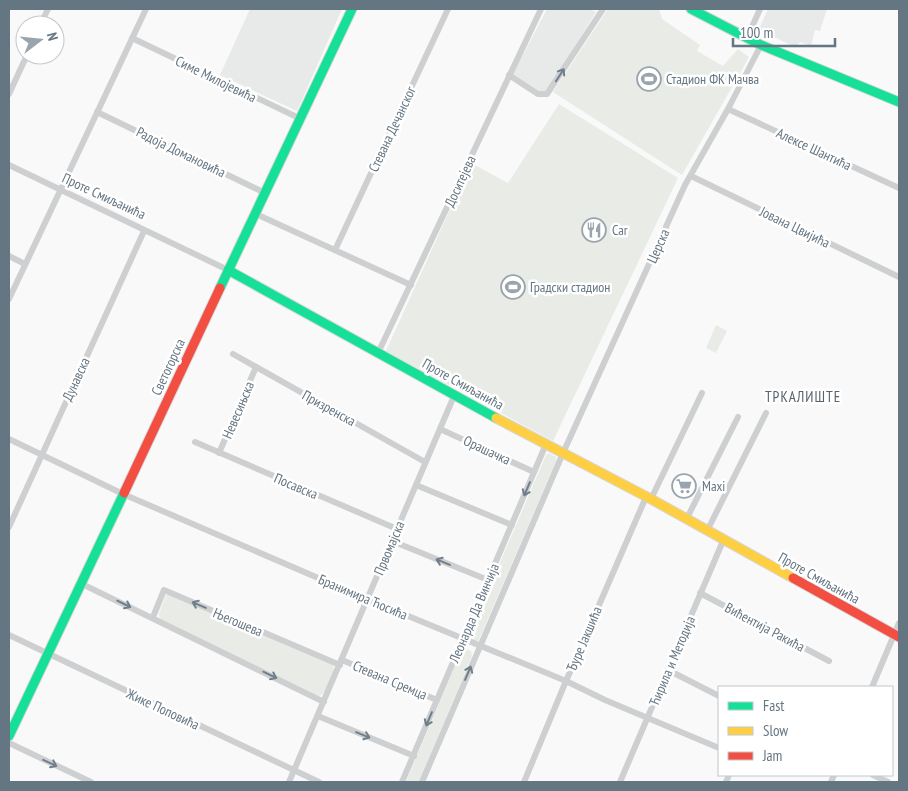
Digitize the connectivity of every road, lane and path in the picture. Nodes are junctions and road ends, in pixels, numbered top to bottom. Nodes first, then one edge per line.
1 (146, 9) edge
2 (352, 9) edge
3 (448, 9) edge
4 (541, 9) edge
5 (602, 9) edge
6 (691, 9) edge
7 (760, 9) edge
8 (132, 38) junction
9 (747, 38) junction
10 (761, 45) junction
11 (22, 65) edge
12 (509, 75) junction
13 (9, 94) edge
14 (899, 102) edge
15 (728, 109) junction
16 (97, 112) junction
17 (301, 119) junction
18 (9, 166) edge
19 (691, 176) junction
20 (899, 188) edge
21 (60, 191) junction
22 (265, 193) junction
23 (256, 214) junction
24 (144, 231) junction
25 (335, 250) junction
26 (9, 256) edge
27 (25, 264) junction
28 (228, 270) junction
29 (899, 278) edge
30 (411, 285) junction
31 (9, 299) edge
32 (378, 353) junction
33 (233, 354) dead end
34 (256, 367) junction
35 (702, 393) dead end
36 (454, 396) junction
37 (766, 414) dead end
38 (738, 417) dead end
39 (440, 428) junction
40 (9, 439) edge
41 (195, 442) dead end
42 (546, 444) junction
43 (563, 453) junction
44 (219, 454) junction
45 (42, 455) junction
46 (425, 462) junction
47 (534, 472) junction
48 (416, 485) junction
49 (123, 494) junction
50 (648, 498) junction
51 (686, 520) junction
52 (512, 525) junction
53 (9, 527) edge
54 (397, 529) junction
55 (707, 531) junction
56 (392, 541) junction
57 (723, 541) junction
58 (488, 580) junction
59 (80, 583) junction
60 (700, 594) junction
61 (367, 600) junction
62 (153, 618) junction
63 (899, 623) edge
64 (9, 636) edge
65 (897, 636) edge
66 (463, 639) junction
67 (480, 646) junction
68 (47, 654) junction
69 (829, 661) dead end
70 (341, 663) junction
71 (668, 670) junction
72 (566, 681) junction
73 (872, 686) edge
74 (718, 695) edge
75 (437, 700) junction
76 (324, 702) junction
77 (318, 716) junction
78 (648, 717) junction
79 (9, 736) edge
80 (9, 743) edge
81 (718, 748) edge
82 (414, 756) junction
83 (294, 771) junction
84 (875, 776) edge
85 (91, 782) edge
86 (289, 782) edge
87 (319, 782) edge
88 (402, 782) edge
89 (422, 782) edge
90 (524, 782) edge
91 (620, 782) edge
92 (888, 782) edge

1 - 8 street
2 - 17 street, Светогорска
3 - 25 street, Стевана Дечанског
4 - 12 street, Доситејева
12 -> 5 street
6 - 9 street
7 - 9 street
8 - 16 street
8 - 17 street, Симе Милојевића
9 - 10 street
10 - 14 street
10 - 15 street, Церска
11 - 13 street
12 - 30 street, Доситејева
15 - 19 street, Церска
15 - 20 street, Алексе Шантића
16 - 21 street
16 - 22 street, Радоја Домановића
17 - 22 street, Светогорска
18 - 21 street, Проте Смиљанића
19 - 29 street, Јована Цвијића
19 - 43 street, Церска
21 - 24 street, Проте Смиљанића
21 - 27 street
22 - 23 street, Светогорска
23 - 25 street
23 - 28 street, Светогорска
24 - 28 street, Проте Смиљанића
24 - 45 street, Дунавска
25 - 30 street
26 - 27 street
27 - 31 street
28 - 32 street, Проте Смиљанића
28 - 49 street, Светогорска
30 - 32 street, Доситејева
32 - 36 street, Проте Смиљанића
33 - 34 street, Призренска
34 - 44 street, Невесињска
34 - 46 street, Призренска
35 - 50 street, Ђуре Јакшића
36 - 39 street, Првомајска
36 - 42 street, Проте Смиљанића
37 - 55 street
38 - 51 street
39 - 46 street, Првомајска
39 - 47 street, Орашачка
40 - 45 street, Бранимира Ћосића
41 - 44 street, Посавска
42 - 43 street, Проте Смиљанића
42 - 47 street, Леонарда Да Винчија
43 - 50 street, Проте Смиљанића
43 - 67 street, Леонарда Да Винчија
44 - 54 street, Посавска
45 - 49 street, Бранимира Ћосића
45 - 53 street, Дунавска
46 - 48 street, Првомајска
47 -> 52 street, Леонарда Да Винчија
48 - 52 street
48 - 54 street, Првомајска
49 - 59 street, Светогорска
49 - 61 street, Бранимира Ћосића
50 - 51 street, Проте Смиљанића
50 - 72 street, Ђуре Јакшића
51 - 55 street, Проте Смиљанића
52 - 58 street, Леонарда Да Винчија
54 - 56 street, Првомајска
55 - 57 street, Проте Смиљанића
58 -> 56 street
56 - 61 street, Првомајска
57 - 60 street, Ћирила и Методија
57 - 65 street, Проте Смиљанића
58 - 66 street, Леонарда Да Винчија
59 -> 62 street
59 - 68 street, Светогорска
60 - 69 street, Вићентија Ракића
60 - 71 street, Ћирила и Методија
61 - 66 street, Бранимира Ћосића
61 - 70 street, Првомајска
70 -> 62 street, Његошева
62 -> 76 street
63 - 65 street
64 - 68 street, Жике Поповића
65 - 73 street
66 - 67 street, Бранимира Ћосића
66 - 75 street, Леонарда Да Винчија
67 - 72 street, Бранимира Ћосића
89 -> 67 street, Леонарда Да Винчија
68 - 79 street, Светогорска
68 - 83 street, Жике Поповића
70 - 75 street, Стевана Сремца
70 - 76 street, Првомајска
71 - 74 street
71 - 78 street, Ћирила и Методија
72 - 78 street, Бранимира Ћосића
72 - 90 street, Ђуре Јакшића
75 -> 82 street, Леонарда Да Винчија
76 - 77 street, Првомајска
77 -> 82 street
77 - 83 street, Првомајска
78 - 81 street, Бранимира Ћосића
78 - 91 street, Ћирила и Методија
80 -> 85 street
82 - 88 street, Леонарда Да Винчија
83 - 86 street, Првомајска
83 - 87 street, Жике Поповића
84 - 92 street

